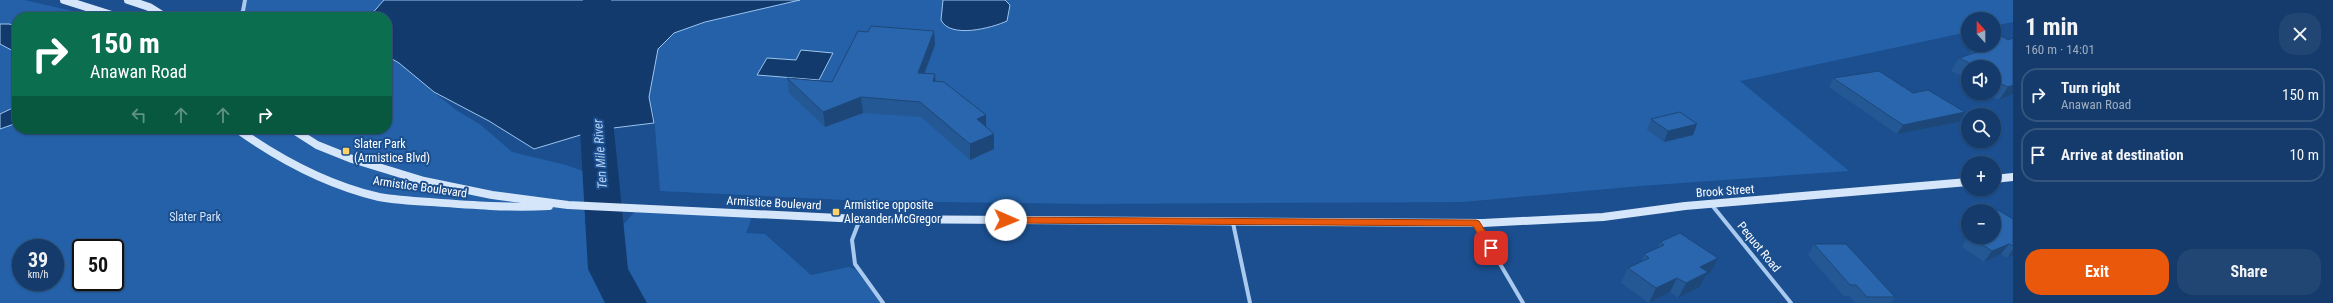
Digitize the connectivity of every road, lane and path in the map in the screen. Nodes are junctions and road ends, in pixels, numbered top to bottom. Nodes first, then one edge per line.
1 (64, 0) edge
2 (128, 0) edge
3 (245, 0) edge
4 (106, 12) edge
5 (157, 12) edge
6 (242, 12) edge
7 (244, 134) edge
8 (300, 134) edge
9 (2013, 177) edge
10 (2001, 178) edge
11 (1961, 183) edge
12 (1710, 204) junction
13 (568, 205) junction
14 (860, 219) junction
15 (1233, 223) junction
16 (1479, 223) junction
17 (883, 303) edge
18 (1250, 303) edge
19 (1523, 303) edge
20 (1791, 303) edge

1 - 4 main road
2 - 5 main road
3 - 6 street
7 - 13 main road, Armistice Boulevard
8 - 13 main road, Armistice Boulevard
9 - 10 main road
11 - 12 main road, Brook Street
12 - 16 main road, Brook Street
12 - 20 street, Pequot Road
13 - 14 main road, Armistice Boulevard
14 - 15 main road, Armistice Boulevard
14 - 17 street
15 - 16 main road, Armistice Boulevard
15 - 18 street
16 - 19 street

